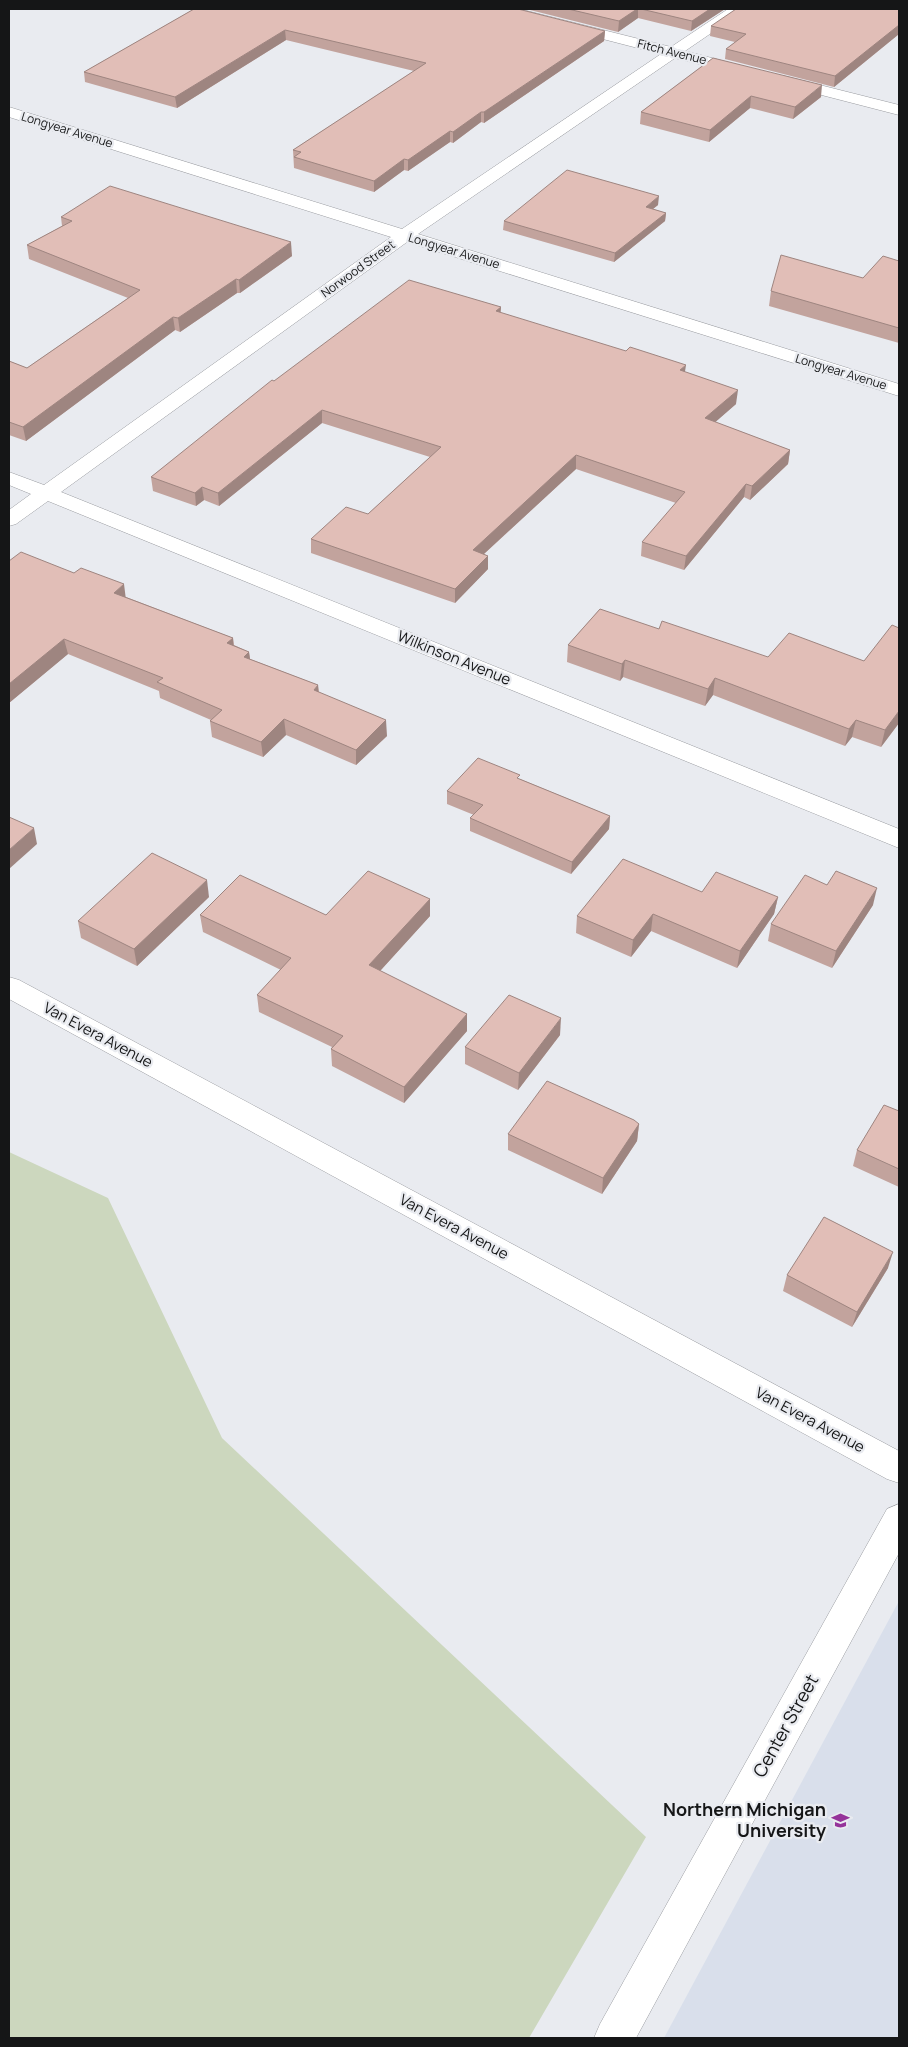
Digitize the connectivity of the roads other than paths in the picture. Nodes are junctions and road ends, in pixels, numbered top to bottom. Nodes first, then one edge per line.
1 (503, 9) edge
2 (737, 9) edge
3 (675, 53) junction
4 (899, 110) edge
5 (9, 112) edge
6 (405, 235) junction
7 (899, 390) edge
8 (9, 478) edge
9 (46, 493) junction
10 (9, 520) edge
11 (899, 839) edge
12 (9, 986) edge
13 (899, 1468) edge
14 (899, 1520) edge
15 (614, 2038) edge

1 - 3 street, Fitch Avenue
2 - 3 street, Norwood Street
3 - 4 street, Fitch Avenue
3 - 6 street, Norwood Street
5 - 6 street, Longyear Avenue
6 - 7 street, Longyear Avenue
6 - 9 street, Norwood Street
8 - 9 street, Wilkinson Avenue
9 - 10 street, Norwood Street
9 - 11 street, Wilkinson Avenue
12 - 13 street, Van Evera Avenue
14 - 15 street, Center Street

